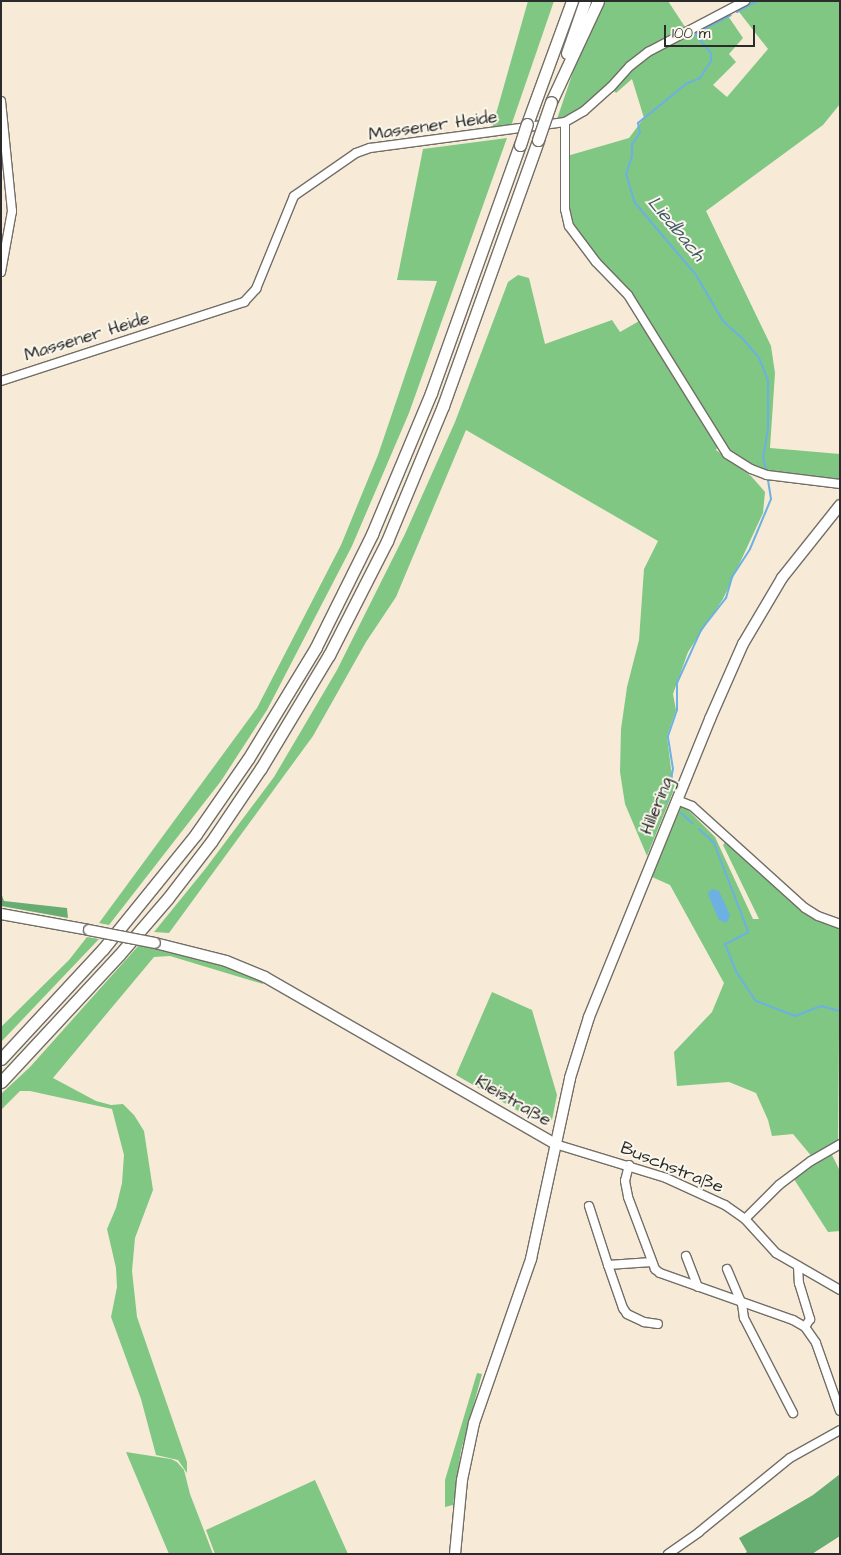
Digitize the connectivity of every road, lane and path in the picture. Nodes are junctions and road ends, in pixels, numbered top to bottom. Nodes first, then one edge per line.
1 (568, 1) edge
2 (572, 1) edge
3 (585, 1) edge
4 (598, 1) edge
5 (745, 1) edge
6 (561, 32) junction
7 (1, 101) edge
8 (550, 102) junction
9 (565, 122) junction
10 (1, 272) edge
11 (1, 381) edge
12 (840, 484) edge
13 (840, 505) edge
14 (677, 800) junction
15 (1, 914) edge
16 (840, 924) edge
17 (1, 1058) edge
18 (1, 1082) edge
19 (555, 1144) junction
20 (840, 1144) edge
21 (629, 1165) junction
22 (589, 1206) dead end
23 (745, 1218) junction
24 (686, 1256) dead end
25 (652, 1262) junction
26 (608, 1264) junction
27 (798, 1266) junction
28 (727, 1269) dead end
29 (698, 1287) junction
30 (840, 1290) edge
31 (742, 1304) junction
32 (658, 1324) dead end
33 (805, 1327) junction
34 (840, 1411) edge
35 (793, 1413) dead end
36 (840, 1430) edge
37 (454, 1554) edge
38 (668, 1554) edge

1 - 6 highway
2 - 6 highway
3 - 8 highway
4 - 8 highway
5 - 9 street, Massener Heide
6 - 17 highway, bridge
7 - 10 street
8 - 18 highway, bridge
9 - 11 street, Massener Heide
9 - 12 street
13 - 14 main road, Hillering
14 - 16 street
14 - 19 main road, Hillering
15 - 19 main road, Kleistraße, bridge
19 - 21 street, Buschstraße
19 - 37 main road, Kleistraße
20 - 23 street
21 - 23 street, Buschstraße
21 - 25 street
22 - 26 street
23 - 27 street, Buschstraße
24 - 29 street
25 - 26 street
25 - 29 street
26 - 32 street
27 - 30 street, Buschstraße
27 - 33 street
28 - 31 street
29 - 31 street
31 - 33 street
31 - 35 street
33 - 34 street
36 - 38 street

